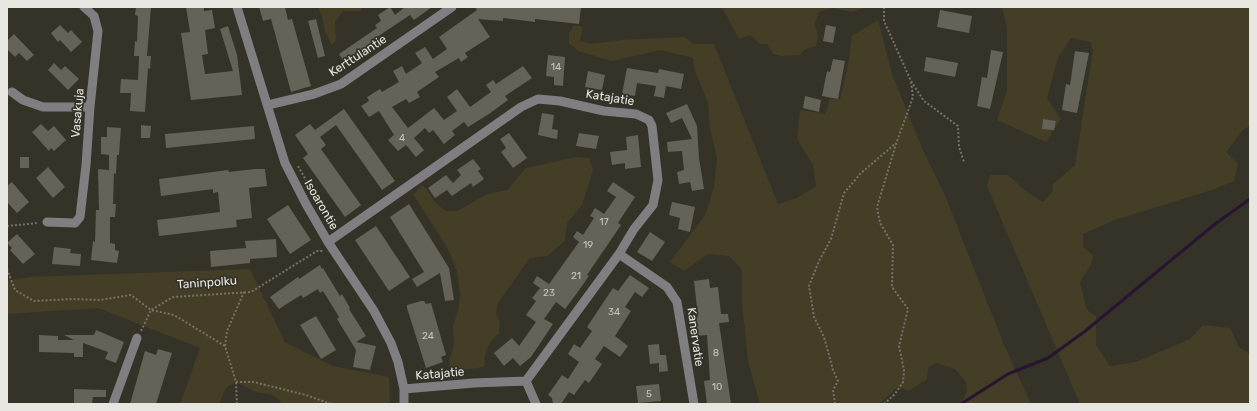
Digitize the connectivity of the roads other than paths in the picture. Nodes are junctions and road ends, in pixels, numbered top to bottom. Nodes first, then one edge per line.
1 (84, 7) edge
2 (237, 7) edge
3 (452, 7) edge
4 (12, 92) dead end
5 (268, 105) junction
6 (90, 107) junction
7 (47, 222) road end
8 (328, 242) junction
9 (619, 254) junction
10 (138, 338) road end
11 (526, 381) junction
12 (404, 389) junction
13 (113, 404) edge
14 (404, 404) edge
15 (536, 404) edge
16 (694, 404) edge

1 - 6 street, Vasakuja
2 - 5 street, Isoarontie
3 - 5 street, Kerttulantie
4 - 6 street
5 - 8 street, Isoarontie
6 - 7 street, Vasakuja
8 - 9 street, Katajatie
8 - 12 street, Isoarontie
9 - 11 street, Katajatie
9 - 16 street, Kanervatie
10 - 13 street
11 - 12 street, Katajatie
11 - 15 street
12 - 14 street, Isoarontie

